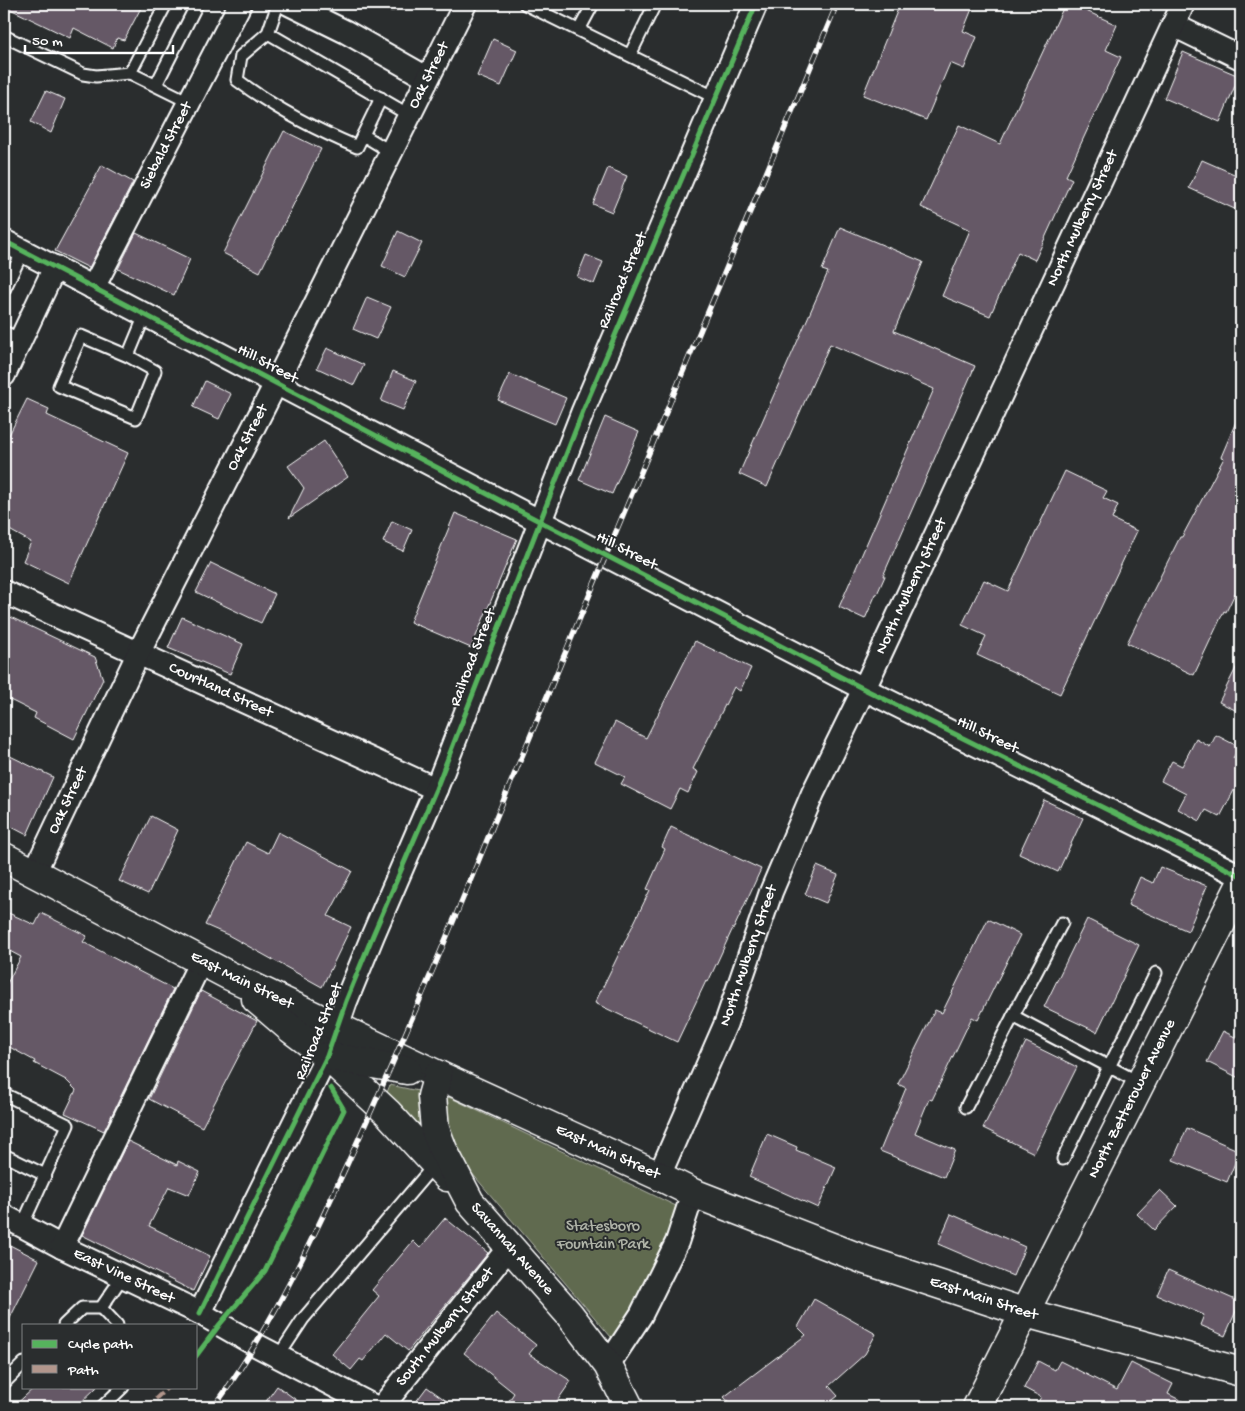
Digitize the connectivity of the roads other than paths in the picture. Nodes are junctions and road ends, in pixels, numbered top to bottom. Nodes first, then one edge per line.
1 (166, 4) edge
2 (197, 4) edge
3 (240, 4) edge
4 (278, 4) edge
5 (289, 4) edge
6 (389, 4) edge
7 (393, 4) edge
8 (465, 4) edge
9 (526, 4) edge
10 (593, 4) edge
11 (655, 4) edge
12 (756, 4) edge
13 (1182, 4) edge
14 (1173, 25) junction
15 (580, 30) junction
16 (268, 33) junction
17 (4, 36) edge
18 (630, 55) junction
19 (1241, 58) edge
20 (130, 74) junction
21 (427, 78) junction
22 (156, 85) junction
23 (381, 98) junction
24 (716, 98) junction
25 (189, 102) junction
26 (409, 115) junction
27 (363, 134) junction
28 (391, 152) junction
29 (13, 246) edge
30 (55, 267) junction
31 (93, 288) junction
32 (4, 290) edge
33 (145, 315) junction
34 (12, 336) edge
35 (128, 356) junction
36 (4, 375) edge
37 (276, 383) junction
38 (540, 522) junction
39 (4, 592) edge
40 (138, 654) junction
41 (864, 689) junction
42 (436, 789) junction
43 (4, 857) edge
44 (34, 872) junction
45 (1241, 876) edge
46 (1241, 884) edge
47 (1062, 924) dead end
48 (201, 961) junction
49 (1156, 972) dead end
50 (228, 975) junction
51 (1013, 1016) junction
52 (338, 1027) junction
53 (327, 1056) junction
54 (1110, 1067) junction
55 (438, 1075) junction
56 (1142, 1084) junction
57 (4, 1094) edge
58 (966, 1107) dead end
59 (4, 1155) edge
60 (1063, 1159) dead end
61 (435, 1164) junction
62 (45, 1175) junction
63 (660, 1176) junction
64 (693, 1194) junction
65 (470, 1202) junction
66 (13, 1221) edge
67 (510, 1246) junction
68 (62, 1247) junction
69 (123, 1276) junction
70 (101, 1308) junction
71 (1026, 1313) junction
72 (197, 1316) junction
73 (65, 1324) edge
74 (116, 1324) edge
75 (278, 1356) junction
76 (608, 1365) junction
77 (22, 1366) edge
78 (1241, 1372) edge
79 (4, 1383) edge
80 (122, 1388) edge
81 (102, 1407) edge
82 (375, 1407) edge
83 (382, 1407) edge
84 (629, 1407) edge
85 (977, 1407) edge

1 - 20 lane
2 - 22 lane
3 - 25 street, Siebald Street
4 - 16 lane
5 - 21 street
6 - 7 lane
8 - 21 street, Oak Street
9 - 15 lane
10 - 15 lane
11 - 18 lane
12 - 24 street, Railroad Street
13 - 14 street, North Mulberry Street
14 - 19 street
14 - 41 street, North Mulberry Street
15 - 18 lane
16 - 23 lane
16 - 27 lane
17 - 20 lane
18 - 24 lane
20 - 22 lane
21 - 26 street, Oak Street
22 - 25 lane
23 - 26 lane
23 - 27 lane
24 - 38 street, Railroad Street
25 - 31 street, Siebald Street
26 - 28 street, Oak Street
27 - 28 lane
28 - 37 street, Oak Street
29 - 30 street, Hill Street
29 - 32 lane
30 - 31 street, Hill Street
30 - 34 street
31 - 33 street, Hill Street
33 - 35 lane
33 - 37 street, Hill Street
34 - 36 street
35 - 35 lane
37 - 38 street, Hill Street
37 - 40 street, Oak Street
38 - 41 street, Hill Street
38 - 42 street, Railroad Street
39 - 40 street, Courtland Street
40 - 42 street, Courtland Street
40 - 44 street, Oak Street
41 - 45 street, Hill Street
41 - 63 street, North Mulberry Street
42 - 52 street, Railroad Street
43 - 44 main road, East Main Street
44 - 48 main road, East Main Street
46 - 56 main road, North Zetterower Avenue
47 - 51 lane
48 - 50 main road, East Main Street
48 - 68 street
49 - 54 lane
50 - 52 main road, East Main Street
50 - 53 main road
51 - 54 lane
51 - 58 lane
52 - 53 street, Railroad Street
52 - 55 main road, East Main Street
53 - 55 main road
53 - 61 main road
53 - 72 street, Railroad Street
54 - 56 lane
54 - 60 lane
55 - 63 main road, East Main Street
55 - 65 main road, Savannah Avenue
56 - 71 main road, North Zetterower Avenue
57 - 62 lane
59 - 62 lane
61 - 65 main road
61 - 75 lane
62 - 66 lane
63 - 64 main road, East Main Street
64 - 71 main road, East Main Street
64 - 76 street
65 - 67 main road, Savannah Avenue
66 - 68 street, East Vine Street
67 - 76 main road, Savannah Avenue
67 - 83 street, South Mulberry Street
68 - 69 street, East Vine Street
69 - 70 lane
69 - 72 street, East Vine Street
70 - 73 lane
70 - 74 lane
71 - 78 main road, East Main Street
71 - 85 main road, North Zetterower Avenue
72 - 75 street, East Vine Street
75 - 82 street, East Vine Street
76 - 84 main road, Savannah Avenue
77 - 79 lane
80 - 81 lane

